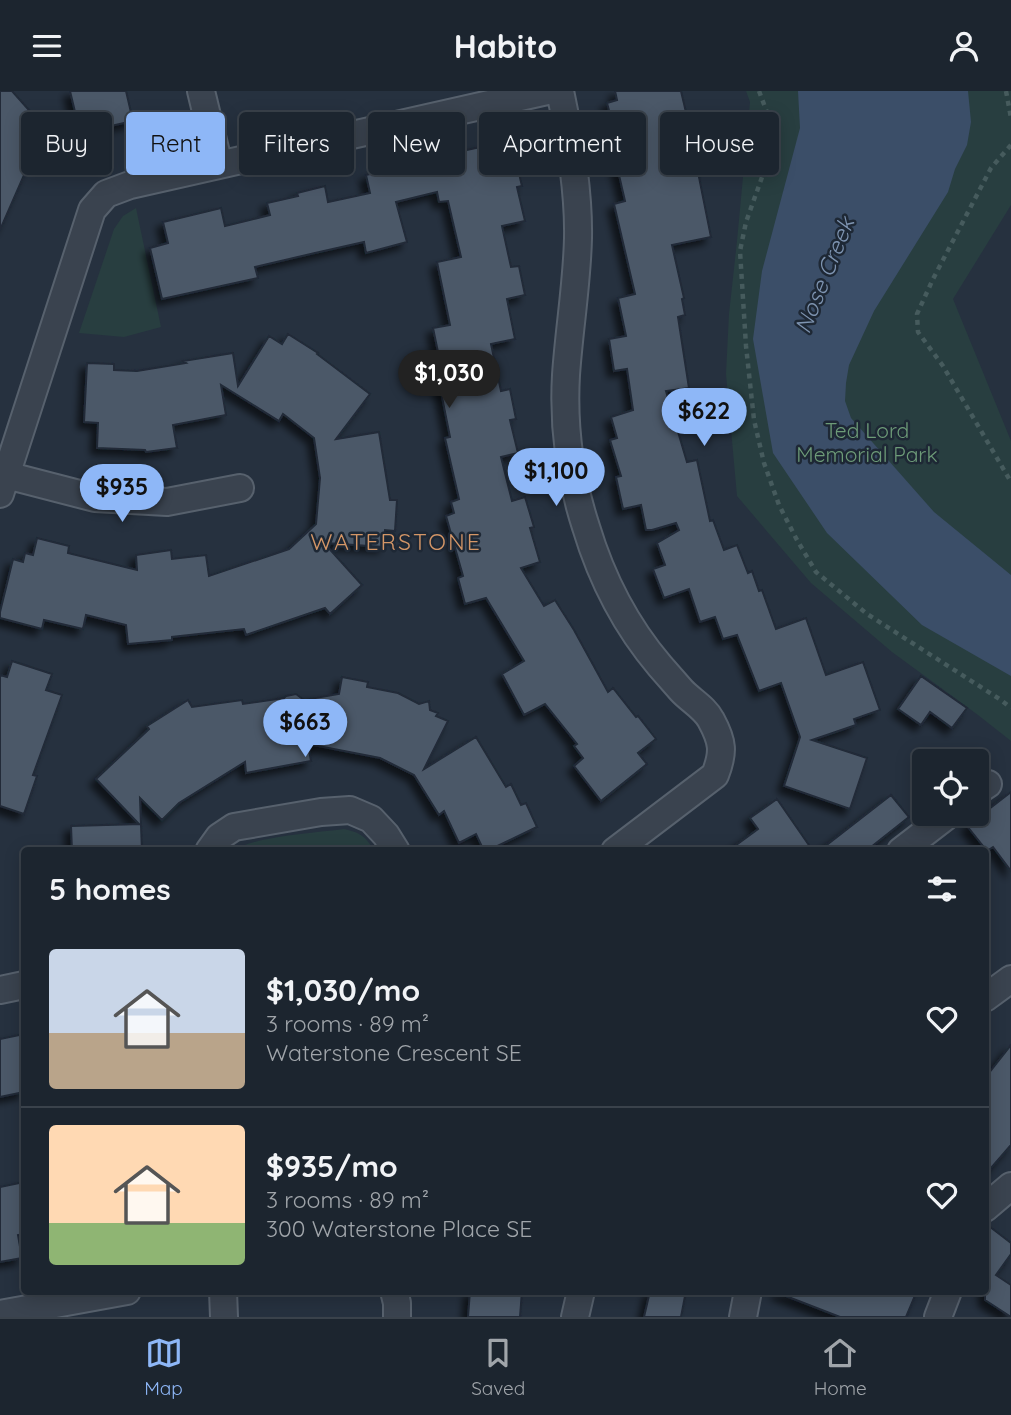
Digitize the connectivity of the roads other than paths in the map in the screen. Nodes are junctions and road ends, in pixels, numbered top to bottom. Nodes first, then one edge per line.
1 (201, 91) edge
2 (547, 91) edge
3 (560, 91) edge
4 (206, 112) edge
5 (225, 164) edge
6 (174, 175) edge
7 (3, 484) edge
8 (240, 488) dead end
9 (933, 826) edge
10 (212, 847) edge
11 (394, 847) edge
12 (620, 847) edge
13 (906, 847) edge
14 (1011, 979) edge
15 (21, 986) edge
16 (0, 990) edge
17 (989, 995) edge
18 (1011, 1187) edge
19 (989, 1205) edge
20 (113, 1295) edge
21 (223, 1295) edge
22 (395, 1295) edge
23 (581, 1295) edge
24 (747, 1295) edge
25 (946, 1295) edge
26 (62, 1310) edge
27 (0, 1314) edge
28 (224, 1317) edge
29 (397, 1317) edge
30 (575, 1317) edge
31 (743, 1317) edge
32 (938, 1317) edge

1 - 4 street
2 - 5 street
3 - 12 street
6 - 7 street
7 - 8 street
9 - 13 street
10 - 11 street
14 - 17 street
15 - 16 street
18 - 19 street
20 - 26 street
21 - 28 street
22 - 29 street
23 - 30 street
24 - 31 street
25 - 32 street
26 - 27 street

